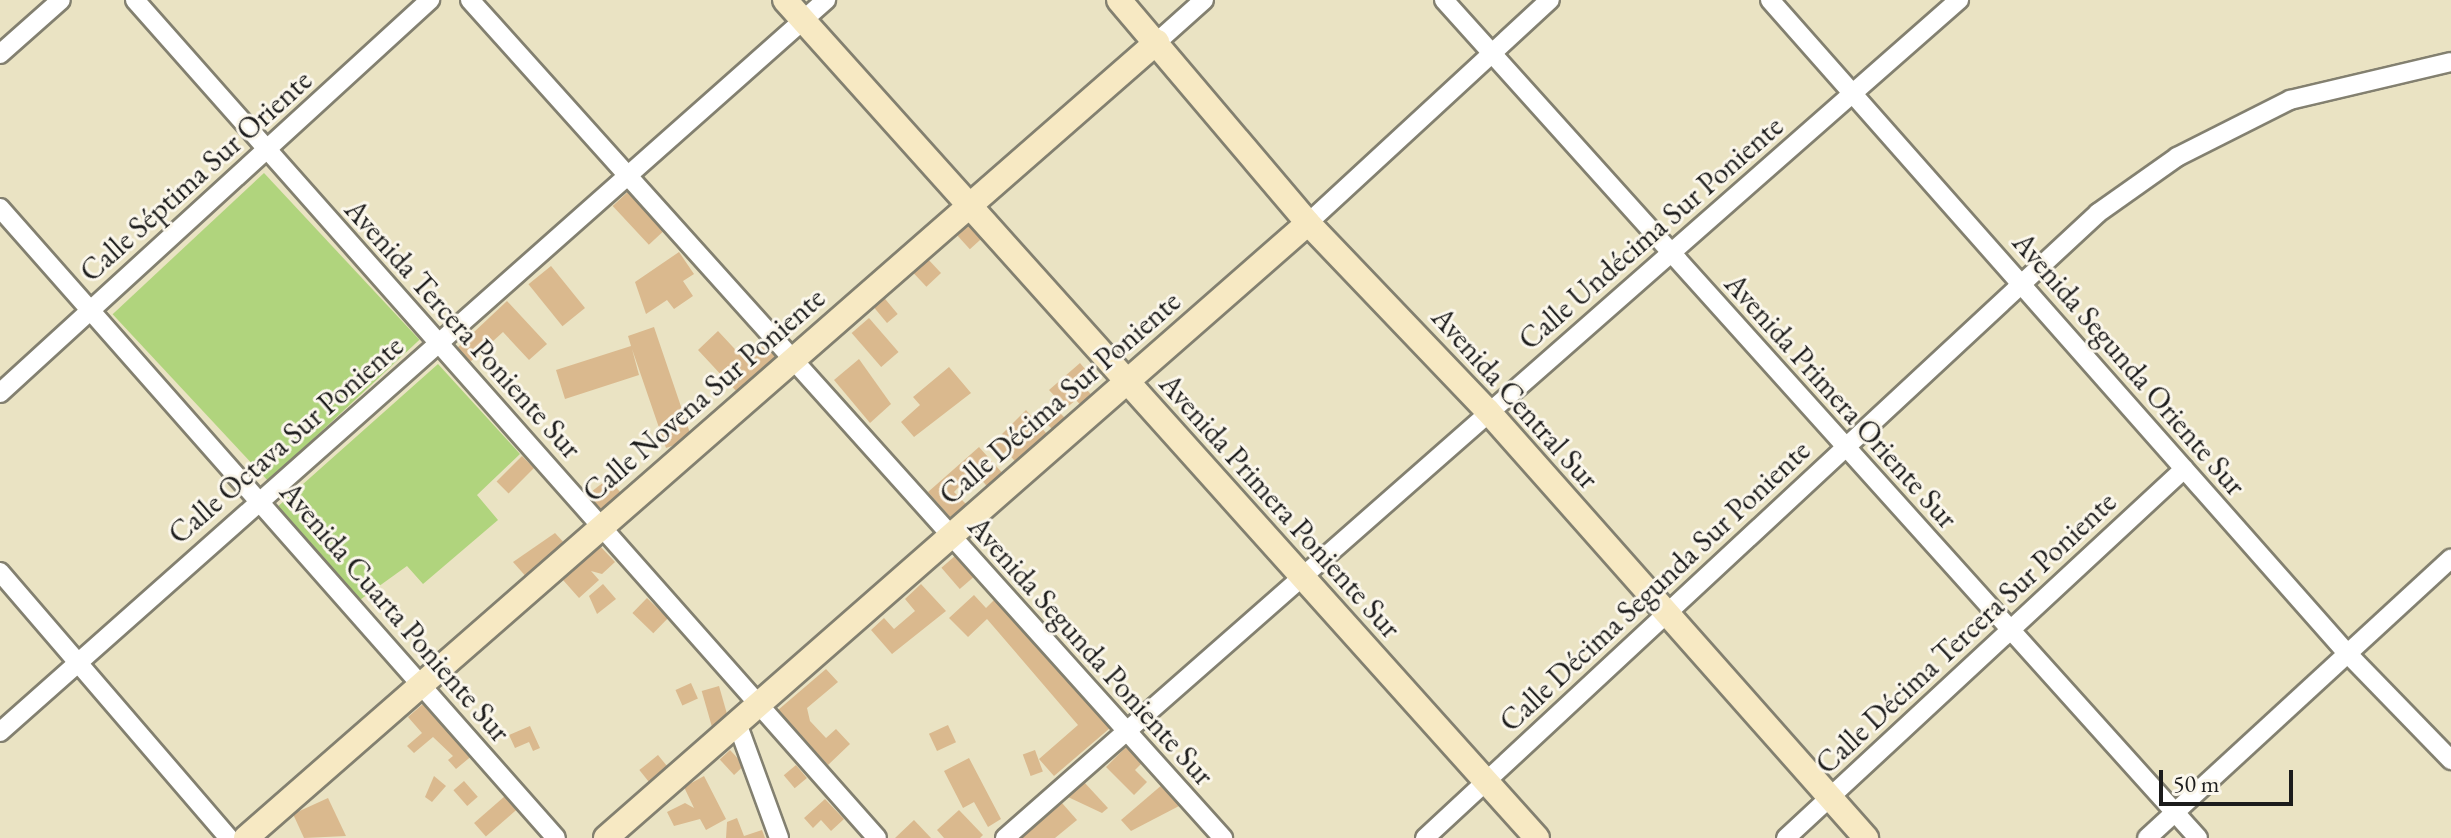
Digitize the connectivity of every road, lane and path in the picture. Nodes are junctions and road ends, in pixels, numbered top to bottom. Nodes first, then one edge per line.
1 (61, 0) edge
2 (135, 0) edge
3 (430, 0) edge
4 (470, 0) edge
5 (785, 0) edge
6 (826, 0) edge
7 (1119, 0) edge
8 (1204, 0) edge
9 (1444, 0) edge
10 (1550, 0) edge
11 (1770, 0) edge
12 (1959, 0) edge
13 (803, 20) junction
14 (1157, 42) junction
15 (0, 54) edge
16 (1491, 54) junction
17 (2451, 62) edge
18 (1854, 94) junction
19 (266, 150) junction
20 (629, 175) junction
21 (0, 208) edge
22 (965, 209) junction
23 (1308, 223) junction
24 (1673, 256) junction
25 (2021, 284) junction
26 (91, 310) junction
27 (437, 344) junction
28 (795, 358) junction
29 (1125, 384) junction
30 (0, 393) edge
31 (1487, 410) junction
32 (1845, 447) junction
33 (2184, 469) junction
34 (260, 500) junction
35 (602, 527) junction
36 (949, 538) junction
37 (2451, 558) edge
38 (0, 572) edge
39 (1300, 573) junction
40 (1665, 615) junction
41 (2010, 631) junction
42 (2346, 652) junction
43 (77, 661) junction
44 (421, 686) junction
45 (759, 704) junction
46 (737, 723) junction
47 (0, 732) edge
48 (1128, 732) junction
49 (2451, 760) edge
50 (1485, 782) junction
51 (1830, 798) junction
52 (2174, 813) junction
53 (229, 838) edge
54 (246, 838) edge
55 (556, 838) edge
56 (606, 838) edge
57 (779, 838) edge
58 (877, 838) edge
59 (1005, 838) edge
60 (1223, 838) edge
61 (1425, 838) edge
62 (1537, 838) edge
63 (1786, 838) edge
64 (1866, 838) edge
65 (2147, 838) edge
66 (2198, 838) edge

1 - 15 street
2 - 19 street, Avenida Tercera Poniente Sur
3 - 19 street, Calle Séptima Sur Oriente
4 - 20 street, Avenida Segunda Poniente Sur
5 - 13 street, Avenida Primera Poniente Sur
6 - 13 street, Calle Octava Sur Poniente
7 - 14 street, Avenida Central Sur
8 - 14 street, Calle Novena Sur Poniente
9 - 16 street, Avenida Primera Oriente Sur
10 - 16 street, Calle Décima Sur Poniente
11 - 18 street, Avenida Segunda Oriente Sur
12 - 18 street, Calle Undécima Sur Poniente
13 - 20 street, Calle Octava Sur Poniente
13 - 22 street, Avenida Primera Poniente Sur
14 - 22 street, Calle Novena Sur Poniente
14 - 23 street, Avenida Central Sur
16 - 23 street, Calle Décima Sur Poniente
16 - 24 street, Avenida Primera Oriente Sur
17 - 25 street, Calle Décima Segunda Sur Poniente
18 - 24 street, Calle Undécima Sur Poniente
18 - 25 street, Avenida Segunda Oriente Sur
19 - 26 street, Calle Séptima Sur Oriente
19 - 27 street, Avenida Tercera Poniente Sur
20 - 27 street, Calle Octava Sur Poniente
20 - 28 street, Avenida Segunda Poniente Sur
21 - 26 street, Avenida Cuarta Poniente Sur
22 - 28 street, Calle Novena Sur Poniente
22 - 29 street, Avenida Primera Poniente Sur
23 - 29 street, Calle Décima Sur Poniente
23 - 31 street, Avenida Central Sur
24 - 31 street, Calle Undécima Sur Poniente
24 - 32 street, Avenida Primera Oriente Sur
25 - 32 street, Calle Décima Segunda Sur Poniente
25 - 33 street, Avenida Segunda Oriente Sur
26 - 30 street, Calle Séptima Sur Oriente
26 - 34 street, Avenida Cuarta Poniente Sur
27 - 34 street, Calle Octava Sur Poniente
27 - 35 street, Avenida Tercera Poniente Sur
28 - 35 street, Calle Novena Sur Poniente
28 - 36 street, Avenida Segunda Poniente Sur
29 - 36 street, Calle Décima Sur Poniente
29 - 39 street, Avenida Primera Poniente Sur
31 - 39 street, Calle Undécima Sur Poniente
31 - 40 street, Avenida Central Sur
32 - 40 street, Calle Décima Segunda Sur Poniente
32 - 41 street, Avenida Primera Oriente Sur
33 - 41 street, Calle Décima Tercera Sur Poniente
33 - 42 street, Avenida Segunda Oriente Sur
34 - 43 street, Calle Octava Sur Poniente
34 - 44 street, Avenida Cuarta Poniente Sur
35 - 44 street, Calle Novena Sur Poniente
35 - 45 street, Avenida Tercera Poniente Sur
36 - 45 street, Calle Décima Sur Poniente
36 - 48 street, Avenida Segunda Poniente Sur
37 - 42 street
38 - 43 street
39 - 48 street, Calle Undécima Sur Poniente
39 - 50 street, Avenida Primera Poniente Sur
40 - 50 street, Calle Décima Segunda Sur Poniente
40 - 51 street, Avenida Central Sur
41 - 51 street, Calle Décima Tercera Sur Poniente
41 - 52 street, Avenida Primera Oriente Sur
42 - 49 street, Avenida Segunda Oriente Sur
42 - 52 street
43 - 47 street, Calle Octava Sur Poniente
43 - 53 street
44 - 54 street, Calle Novena Sur Poniente
44 - 55 street, Avenida Cuarta Poniente Sur
45 - 46 street, Calle Décima Sur Poniente
45 - 58 street, Avenida Tercera Poniente Sur
46 - 56 street, Calle Décima Sur Poniente
46 - 57 street
48 - 59 street, Calle Undécima Sur Poniente
48 - 60 street, Avenida Segunda Poniente Sur
50 - 61 street, Calle Décima Segunda Sur Poniente
50 - 62 street, Avenida Primera Poniente Sur
51 - 63 street, Calle Décima Tercera Sur Poniente
51 - 64 street, Avenida Central Sur
52 - 65 street
52 - 66 street, Avenida Primera Oriente Sur

